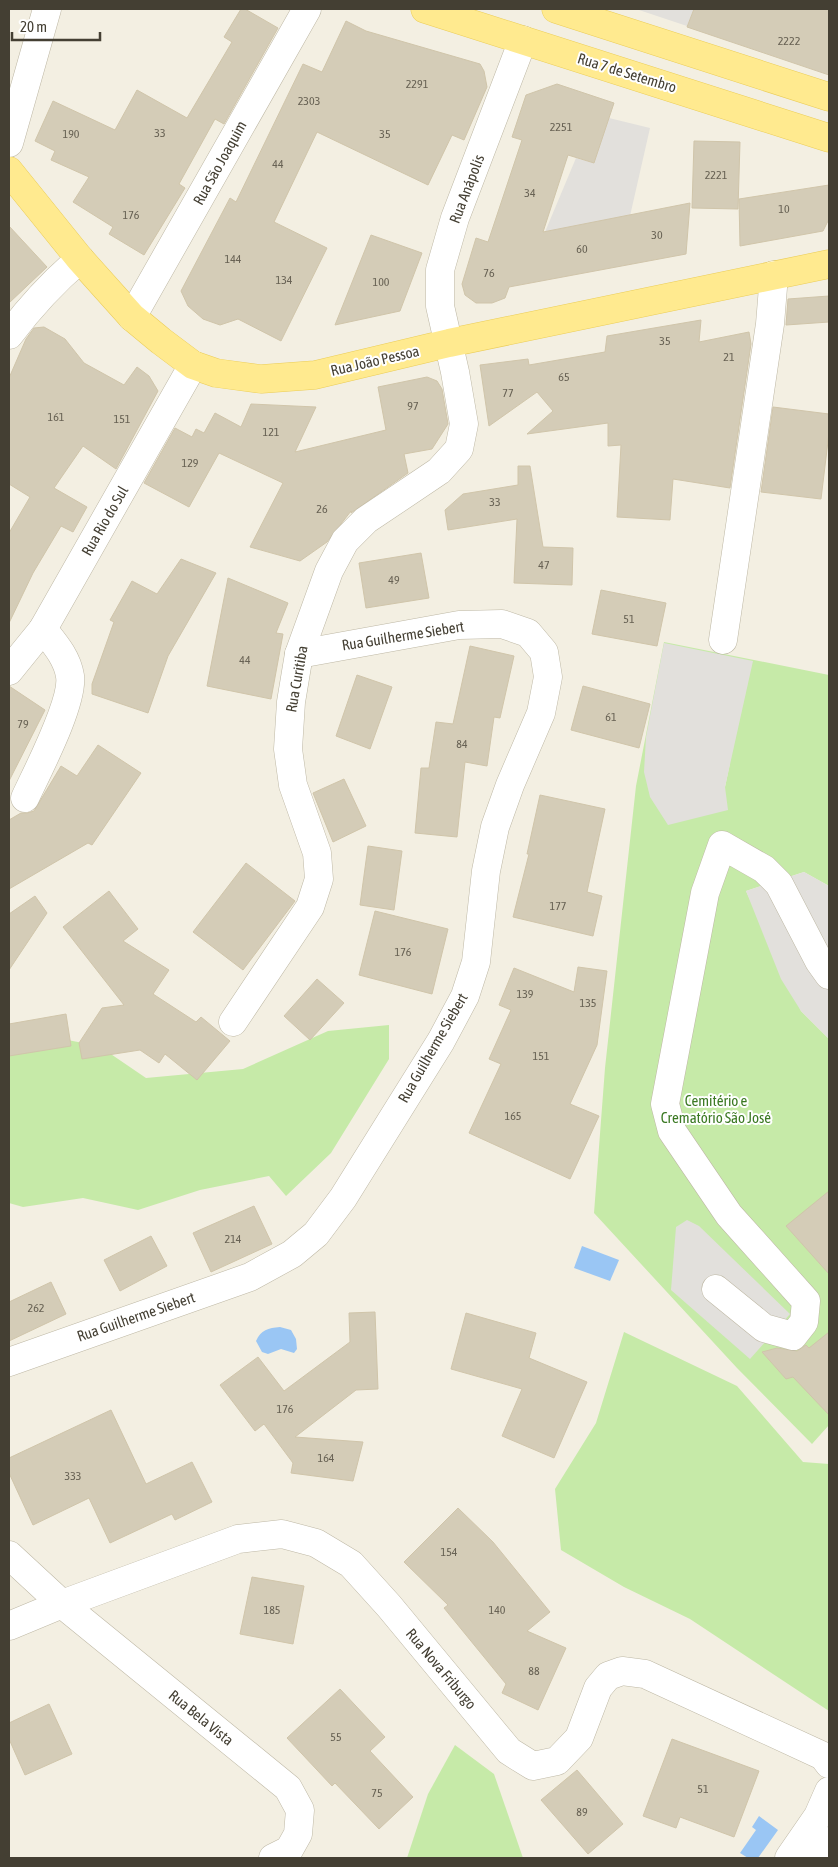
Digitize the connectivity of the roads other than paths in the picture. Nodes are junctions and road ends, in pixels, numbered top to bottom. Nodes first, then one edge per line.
1 (47, 9) edge
2 (307, 9) edge
3 (425, 9) edge
4 (556, 9) edge
5 (523, 40) junction
6 (829, 97) edge
7 (829, 138) edge
8 (9, 143) edge
9 (9, 171) edge
10 (80, 259) junction
11 (826, 262) edge
12 (774, 275) junction
13 (132, 317) junction
14 (9, 335) edge
15 (449, 343) junction
16 (193, 365) junction
17 (43, 630) junction
18 (723, 640) dead end
19 (299, 654) junction
20 (9, 671) edge
21 (26, 798) dead end
22 (829, 975) edge
23 (233, 1022) dead end
24 (716, 1289) dead end
25 (10, 1360) edge
26 (9, 1555) edge
27 (62, 1604) junction
28 (9, 1626) edge
29 (829, 1764) edge
30 (829, 1791) edge
31 (829, 1842) edge
32 (281, 1854) edge
33 (789, 1858) edge
34 (814, 1858) edge

1 - 8 street
2 - 13 street, Rua São Joaquim
3 - 5 main road, Rua 7 de Setembro
4 - 6 main road
5 - 7 main road, Rua 7 de Setembro
5 - 15 street, Rua Anápolis
9 - 10 main road, Rua João Pessoa
10 - 13 main road, Rua João Pessoa
10 - 14 street
11 - 12 main road, Rua João Pessoa
12 - 15 main road, Rua João Pessoa
12 - 18 street
13 - 16 main road, Rua João Pessoa
15 - 16 main road, Rua João Pessoa
15 - 19 street, Rua Curitiba
16 - 17 street, Rua Rio do Sul
17 - 20 street, Rua Rio do Sul
17 - 21 street
19 - 23 street, Rua Curitiba
19 - 25 street, Rua Guilherme Siebert
22 - 24 street
26 - 27 street
27 - 28 street, Rua Nova Friburgo
27 - 29 street, Rua Nova Friburgo
27 - 32 street, Rua Bela Vista
30 - 33 street
31 - 34 street

